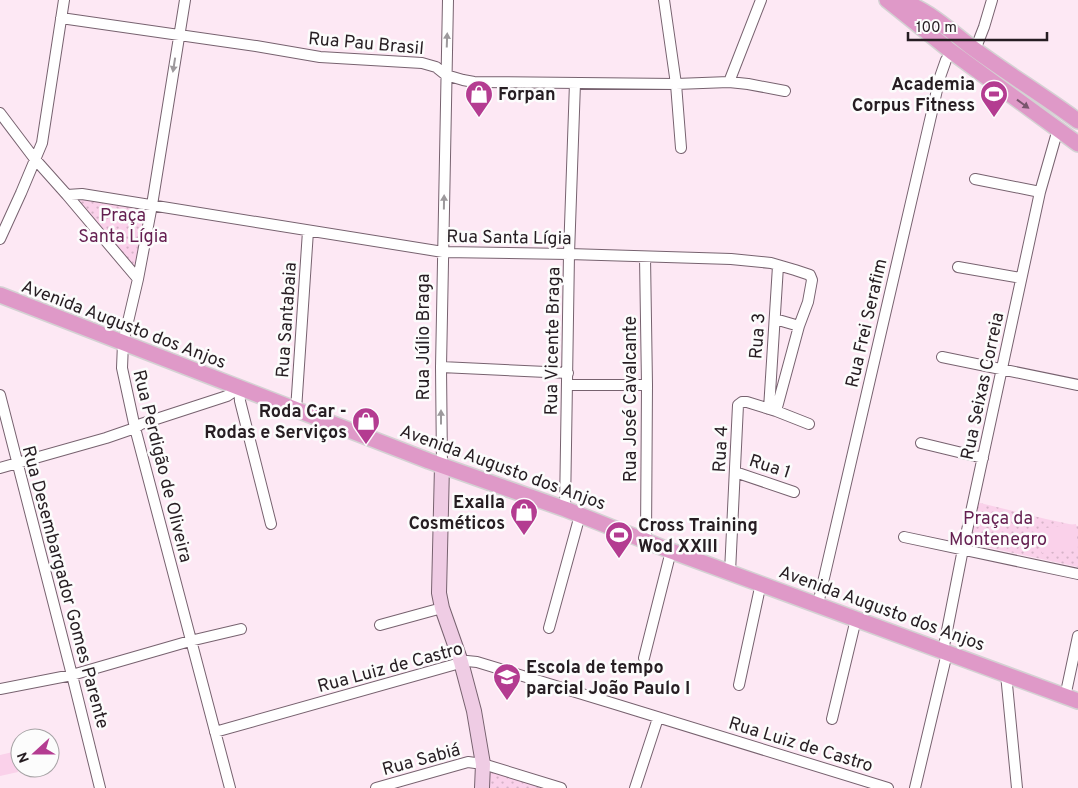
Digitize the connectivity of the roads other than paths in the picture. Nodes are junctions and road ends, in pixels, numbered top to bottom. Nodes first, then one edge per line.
1 (64, 0) edge
2 (185, 0) edge
3 (448, 0) edge
4 (664, 0) edge
5 (760, 0) edge
6 (887, 0) edge
7 (898, 0) edge
8 (992, 0) edge
9 (61, 18) junction
10 (179, 36) junction
11 (975, 50) junction
12 (952, 52) junction
13 (446, 75) junction
14 (729, 82) junction
15 (574, 83) junction
16 (676, 84) junction
17 (786, 91) dead end
18 (0, 113) edge
19 (1078, 121) edge
20 (1058, 129) junction
21 (1078, 144) edge
22 (682, 148) dead end
23 (34, 158) junction
24 (974, 179) dead end
25 (1040, 192) junction
26 (67, 195) junction
27 (152, 206) junction
28 (308, 231) junction
29 (0, 239) edge
30 (443, 252) junction
31 (569, 254) junction
32 (645, 257) junction
33 (778, 266) junction
34 (958, 267) dead end
35 (1021, 278) junction
36 (138, 279) junction
37 (0, 295) edge
38 (775, 319) junction
39 (799, 326) junction
40 (123, 343) junction
41 (942, 357) dead end
42 (441, 367) junction
43 (1002, 370) junction
44 (568, 373) junction
45 (568, 385) junction
46 (647, 385) junction
47 (1078, 385) edge
48 (239, 388) junction
49 (0, 395) edge
50 (296, 410) junction
51 (772, 410) junction
52 (809, 424) dead end
53 (134, 428) junction
54 (921, 443) dead end
55 (983, 458) junction
56 (17, 463) junction
57 (442, 466) junction
58 (0, 468) edge
59 (735, 472) junction
60 (794, 492) dead end
61 (565, 509) junction
62 (580, 515) junction
63 (271, 524) dead end
64 (904, 537) dead end
65 (646, 540) junction
66 (963, 549) junction
67 (671, 551) junction
68 (730, 572) junction
69 (1078, 574) edge
70 (761, 583) junction
71 (818, 604) junction
72 (442, 608) junction
73 (856, 618) junction
74 (380, 625) dead end
75 (549, 628) dead end
76 (241, 629) dead end
77 (1078, 636) edge
78 (190, 641) junction
79 (945, 652) junction
80 (644, 658) dead end
81 (461, 662) junction
82 (1006, 674) junction
83 (72, 675) junction
84 (739, 685) dead end
85 (0, 689) edge
86 (1072, 699) edge
87 (658, 718) junction
88 (832, 719) dead end
89 (215, 732) junction
90 (483, 764) junction
91 (100, 788) edge
92 (230, 788) edge
93 (376, 788) edge
94 (482, 788) edge
95 (561, 788) edge
96 (635, 788) edge
97 (888, 788) edge
98 (916, 788) edge
99 (1016, 788) edge

1 - 9 street
2 - 10 street, Rua Perdigão de Oliveira
13 -> 3 street, Rua Júlio Braga
4 - 16 street
5 - 14 street
6 - 12 main road
7 - 11 main road
8 - 11 street
9 - 10 street, Rua Pau Brasil
9 - 23 street
10 - 13 street, Rua Pau Brasil
10 -> 27 street, Rua Perdigão de Oliveira
11 - 19 main road
12 -> 20 main road
12 - 71 street, Rua Frei Serafim
13 - 15 street, Rua Pau Brasil
30 -> 13 street, Rua Júlio Braga
14 - 16 street, Rua Pau Brasil
14 - 17 street, Rua Pau Brasil
15 - 16 street, Rua Pau Brasil
15 - 31 street, Rua Vicente Braga
16 - 22 street
18 - 23 street
20 - 21 main road
20 - 25 street, Rua Seixas Correia
23 - 26 street
23 - 29 street
24 - 25 street
25 - 35 street, Rua Seixas Correia
26 - 27 street, Rua Santa Lígia
26 - 36 street
27 - 28 street, Rua Santa Lígia
27 - 36 street, Rua Perdigão de Oliveira
28 - 30 street, Rua Santa Lígia
28 - 50 street, Rua Santabaia
30 - 31 street, Rua Santa Lígia
30 - 42 street, Rua Júlio Braga
31 - 32 street, Rua Santa Lígia
31 - 44 street, Rua Vicente Braga
32 - 33 street, Rua Santa Lígia
32 - 46 street, Rua José Cavalcante
33 - 38 street, Rua 3
33 - 39 street, Rua Santa Lígia
34 - 35 street
35 - 43 street, Rua Seixas Correia
36 - 40 street, Rua Perdigão de Oliveira
37 - 40 main road, Avenida Augusto dos Anjos
38 - 39 street
38 - 51 street, Rua 3
39 - 51 street, Rua Santa Lígia
40 - 48 main road, Avenida Augusto dos Anjos
40 - 53 street, Rua Perdigão de Oliveira
41 - 43 street
42 - 44 street
57 -> 42 street, Rua Júlio Braga
43 - 47 street
43 - 55 street, Rua Seixas Correia
44 - 45 street, Rua Vicente Braga
45 - 46 street
45 - 61 street, Rua Vicente Braga
46 - 65 street, Rua José Cavalcante
48 - 50 main road, Avenida Augusto dos Anjos
48 - 53 street
48 - 63 street
49 - 56 street, Rua Desembargador Gomes Parente
50 - 57 main road, Avenida Augusto dos Anjos
51 - 52 street, Rua 4
51 - 59 street, Rua 4
53 - 56 street
53 - 78 street, Rua Perdigão de Oliveira
54 - 55 street
55 - 66 street, Rua Seixas Correia
56 - 58 street
56 - 83 street, Rua Desembargador Gomes Parente
57 - 61 main road, Avenida Augusto dos Anjos
57 - 72 street, Rua Júlio Braga
59 - 60 street, Rua 1
59 - 68 street, Rua 4
61 - 62 main road, Avenida Augusto dos Anjos
62 - 65 main road, Avenida Augusto dos Anjos
62 - 75 street
64 - 66 street
65 - 67 main road, Avenida Augusto dos Anjos
66 - 69 street
66 - 79 street, Rua Seixas Correia
67 - 68 main road, Avenida Augusto dos Anjos
67 - 80 street
68 - 70 main road, Avenida Augusto dos Anjos
70 - 71 main road, Avenida Augusto dos Anjos
70 - 84 street
71 - 73 main road, Avenida Augusto dos Anjos
72 - 74 street
72 - 81 street, Rua Júlio Braga
73 - 79 main road, Avenida Augusto dos Anjos
73 - 88 street
76 - 78 street
77 - 86 street
78 - 83 street
78 - 89 street, Rua Perdigão de Oliveira
79 - 82 main road, Avenida Augusto dos Anjos
79 - 98 street, Rua Seixas Correia
81 - 87 street, Rua Luiz de Castro
81 - 89 street, Rua Luiz de Castro
81 - 90 street, Rua Júlio Braga
82 - 86 main road, Avenida Augusto dos Anjos
82 - 99 street
83 - 85 street
83 - 91 street, Rua Desembargador Gomes Parente
87 - 96 street
87 - 97 street, Rua Luiz de Castro
89 - 92 street, Rua Perdigão de Oliveira
90 - 93 street, Rua Sabiá
90 - 94 street, Rua Júlio Braga
90 - 95 street, Rua Sabiá

